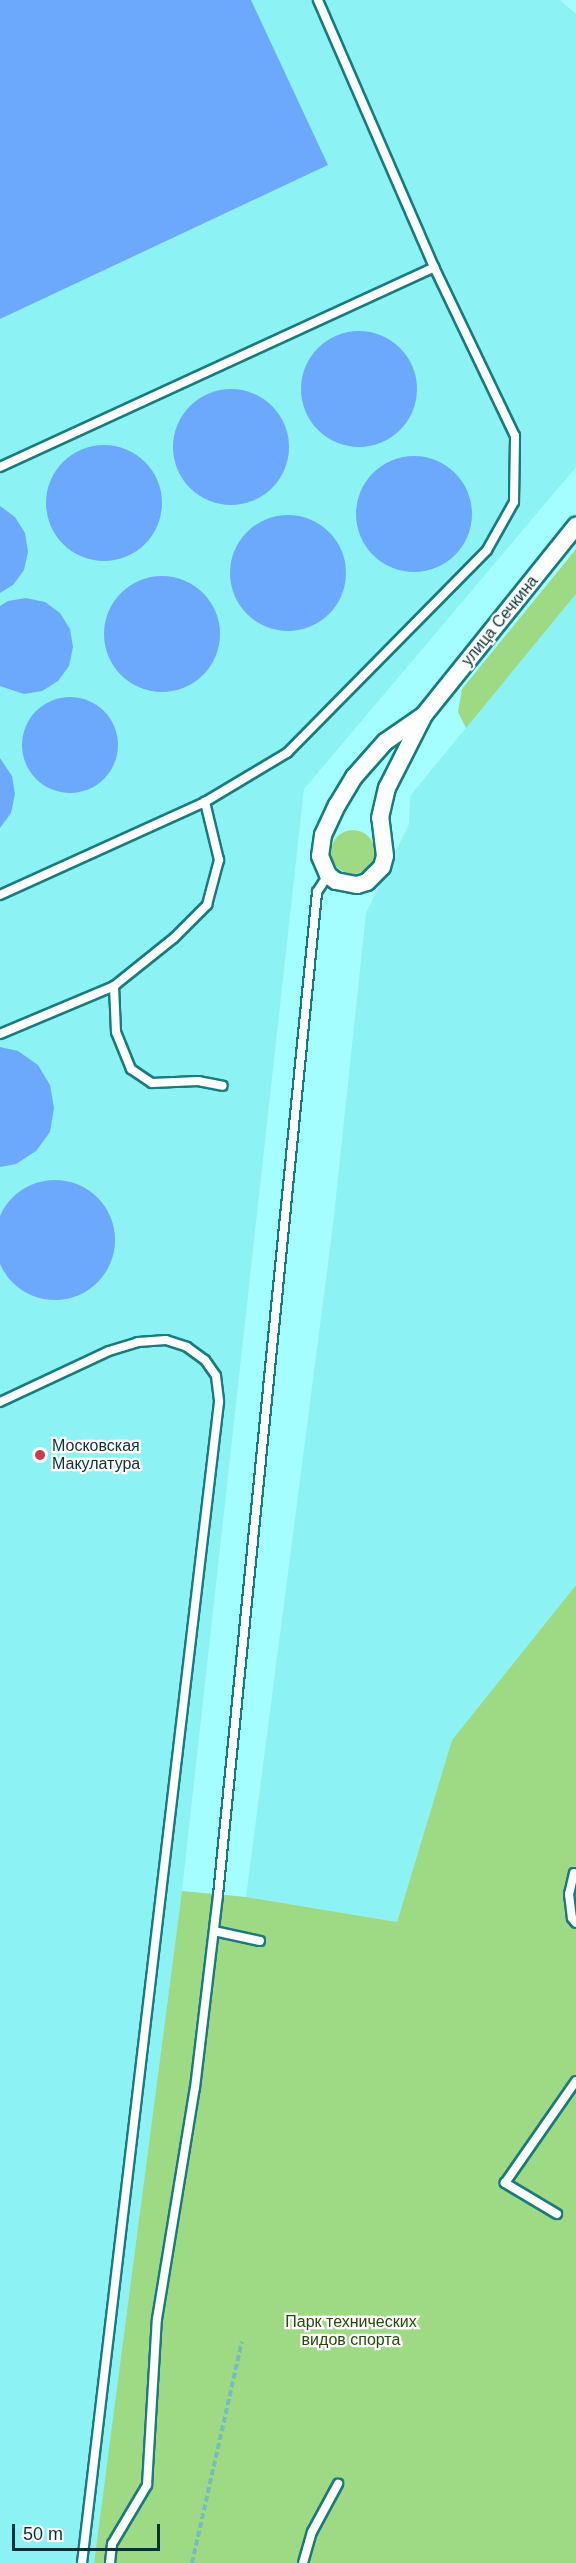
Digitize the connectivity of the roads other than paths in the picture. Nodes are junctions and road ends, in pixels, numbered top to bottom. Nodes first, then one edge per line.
1 (318, 0) edge
2 (434, 267) junction
3 (0, 467) edge
4 (576, 526) edge
5 (424, 715) junction
6 (205, 802) junction
7 (328, 874) junction
8 (0, 895) edge
9 (114, 986) junction
10 (0, 1034) edge
11 (223, 1086) dead end
12 (0, 1402) edge
13 (574, 1873) dead end
14 (576, 1923) edge
15 (214, 1931) junction
16 (260, 1941) dead end
17 (576, 2081) edge
18 (557, 2214) dead end
19 (338, 2484) dead end
20 (82, 2563) edge
21 (110, 2563) edge
22 (303, 2563) edge

1 - 2 lane
2 - 3 lane
2 - 6 lane
4 - 5 street, улица Сечкина
5 - 7 street, улица Сечкина
5 - 7 street, улица Сечкина
6 - 8 lane
6 - 9 lane
7 - 15 lane
9 - 10 lane
9 - 11 lane
12 - 20 lane
13 - 14 lane
15 - 16 lane
15 - 21 lane
17 - 18 lane
19 - 22 lane

